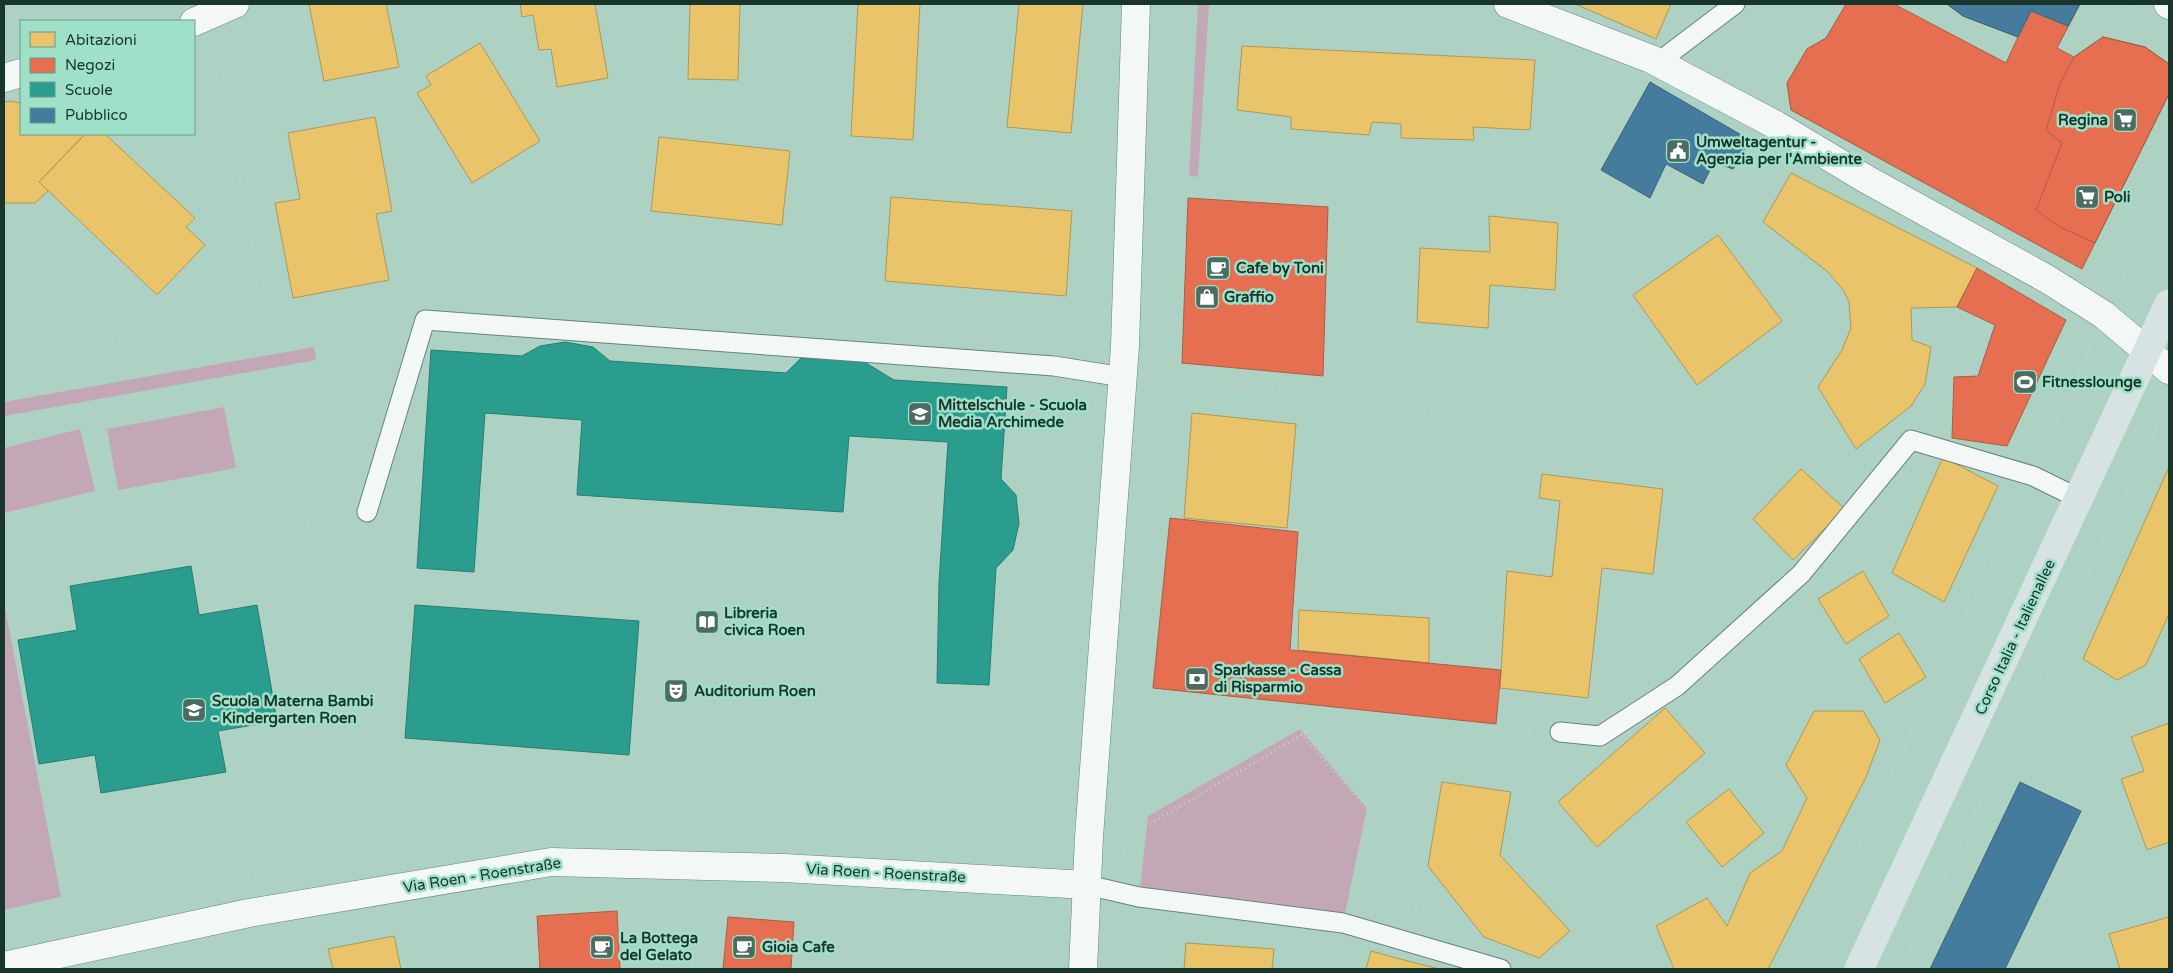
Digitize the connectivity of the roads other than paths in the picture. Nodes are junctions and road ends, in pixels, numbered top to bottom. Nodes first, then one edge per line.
1 (1136, 4) edge
2 (1508, 4) edge
3 (1734, 4) edge
4 (1662, 65) junction
5 (20, 73) edge
6 (4, 78) edge
7 (2169, 304) edge
8 (2148, 352) junction
9 (2169, 370) edge
10 (1123, 378) junction
11 (2080, 499) junction
12 (367, 512) road end
13 (1560, 732) road end
14 (1087, 884) junction
15 (4, 966) edge
16 (1083, 969) edge
17 (1501, 969) edge
18 (1859, 969) edge

1 - 10 street
2 - 4 street
3 - 4 lane
4 - 8 street
5 - 6 street
7 - 8 main road, Corso Italia - Italienallee
8 - 9 street
8 - 11 main road, Corso Italia - Italienallee
10 - 12 lane
10 - 14 street
11 - 13 lane
11 - 18 main road, Corso Italia - Italienallee
14 - 15 street, Via Roen - Roenstraße
14 - 16 street
14 - 17 lane

